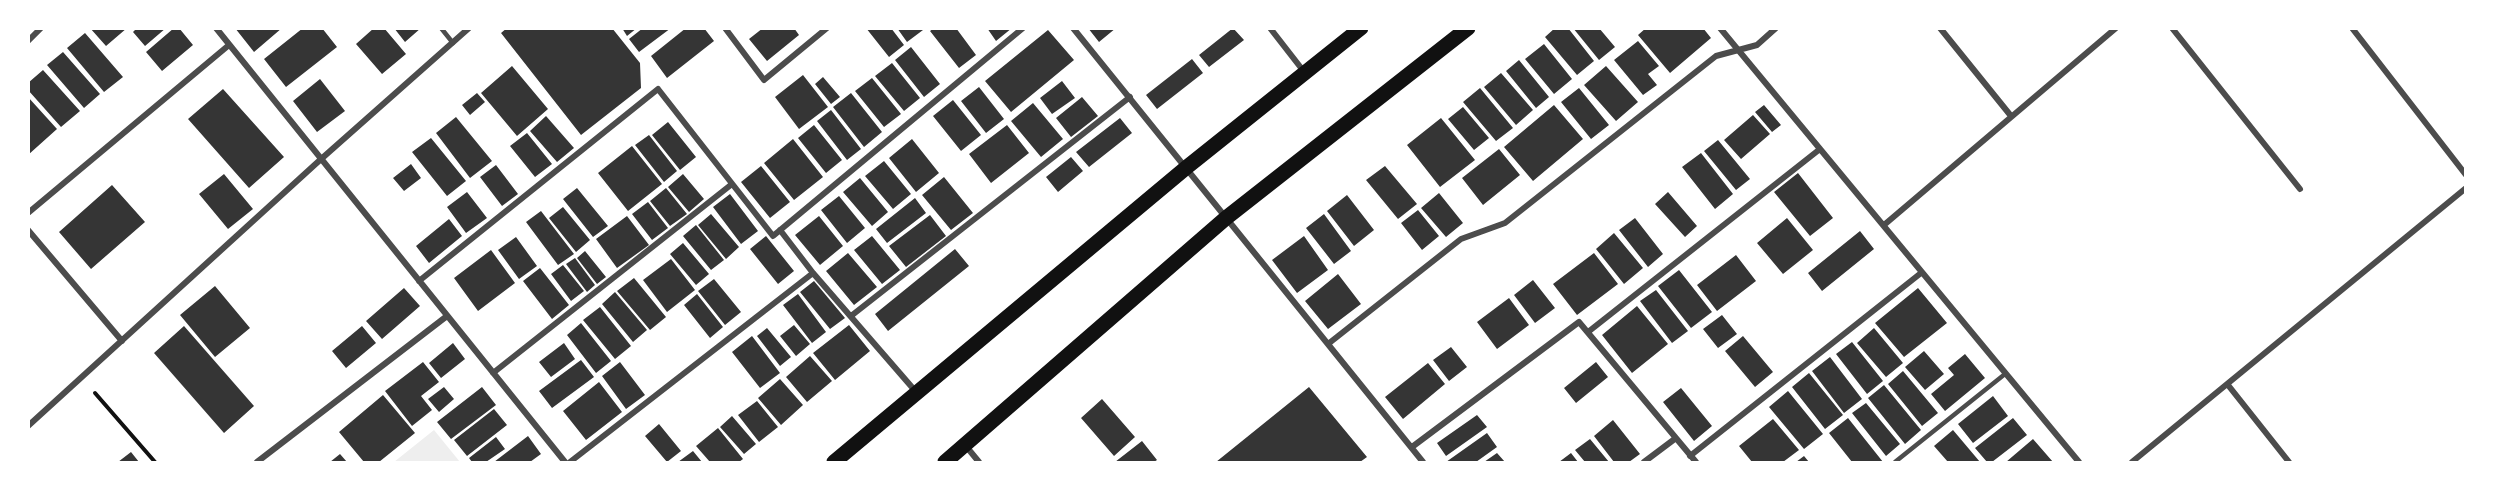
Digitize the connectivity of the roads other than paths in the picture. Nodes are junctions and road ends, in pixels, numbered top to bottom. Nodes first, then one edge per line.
1 (41, 28) edge
2 (216, 28) edge
3 (441, 28) edge
4 (469, 28) edge
5 (725, 28) edge
6 (827, 28) edge
7 (1023, 28) edge
8 (1073, 28) edge
9 (1270, 28) edge
10 (1361, 28) edge
11 (1468, 28) edge
12 (1720, 28) edge
13 (1776, 28) edge
14 (1940, 28) edge
15 (2116, 28) edge
16 (2172, 28) edge
17 (2352, 28) edge
18 (28, 40) edge
19 (453, 43) junction
20 (229, 45) junction
21 (1738, 50) junction
22 (1305, 73) junction
23 (1130, 97) junction
24 (2011, 116) junction
25 (1820, 149) junction
26 (320, 160) junction
27 (1187, 167) junction
28 (2466, 175) edge
29 (732, 184) junction
30 (2466, 188) edge
31 (2300, 189) dead end
32 (28, 213) edge
33 (1226, 218) junction
34 (1884, 225) junction
35 (28, 230) edge
36 (780, 230) junction
37 (813, 273) junction
38 (1921, 273) junction
39 (419, 281) junction
40 (447, 316) junction
41 (851, 316) junction
42 (1588, 332) junction
43 (122, 341) junction
44 (1328, 345) junction
45 (493, 373) junction
46 (2005, 374) junction
47 (2228, 385) junction
48 (917, 393) junction
49 (28, 426) edge
50 (1676, 438) junction
51 (964, 445) junction
52 (1412, 447) junction
53 (1690, 456) junction
54 (257, 462) edge
55 (565, 462) edge
56 (570, 462) edge
57 (834, 462) edge
58 (945, 462) edge
59 (979, 462) edge
60 (1423, 462) edge
61 (1644, 462) edge
62 (1696, 462) edge
63 (1895, 462) edge
64 (2079, 462) edge
65 (2132, 462) edge
66 (2289, 462) edge

1 - 18 street
2 - 20 street
3 - 19 lane
4 - 19 street
5 - 6 street
7 - 36 street
8 - 23 street
9 - 22 street
10 - 22 main road
11 - 33 main road
12 - 21 street
13 - 21 street
14 - 24 street
15 - 24 street
16 - 31 street
17 - 28 street
19 - 26 street
20 - 26 street
20 - 32 street
21 - 25 street
21 - 44 street
22 - 27 main road
23 - 27 street
23 - 41 street
24 - 34 street
25 - 34 street
25 - 42 street
26 - 39 street
26 - 43 street
27 - 33 street
27 - 48 main road
29 - 36 street
29 - 39 street
29 - 45 street
30 - 47 street
33 - 44 street
33 - 51 main road
34 - 38 street
35 - 43 street
36 - 37 street
37 - 41 street
37 - 56 street
38 - 46 street
38 - 53 street
39 - 40 street
40 - 45 street
40 - 54 street
41 - 48 street
42 - 50 street
42 - 52 street
43 - 49 street
44 - 52 street
45 - 55 street
46 - 63 lane
46 - 64 street
47 - 65 street
47 - 66 street
48 - 57 main road
50 - 53 street
50 - 61 street
51 - 58 main road
51 - 59 street
52 - 60 street
53 - 62 street

